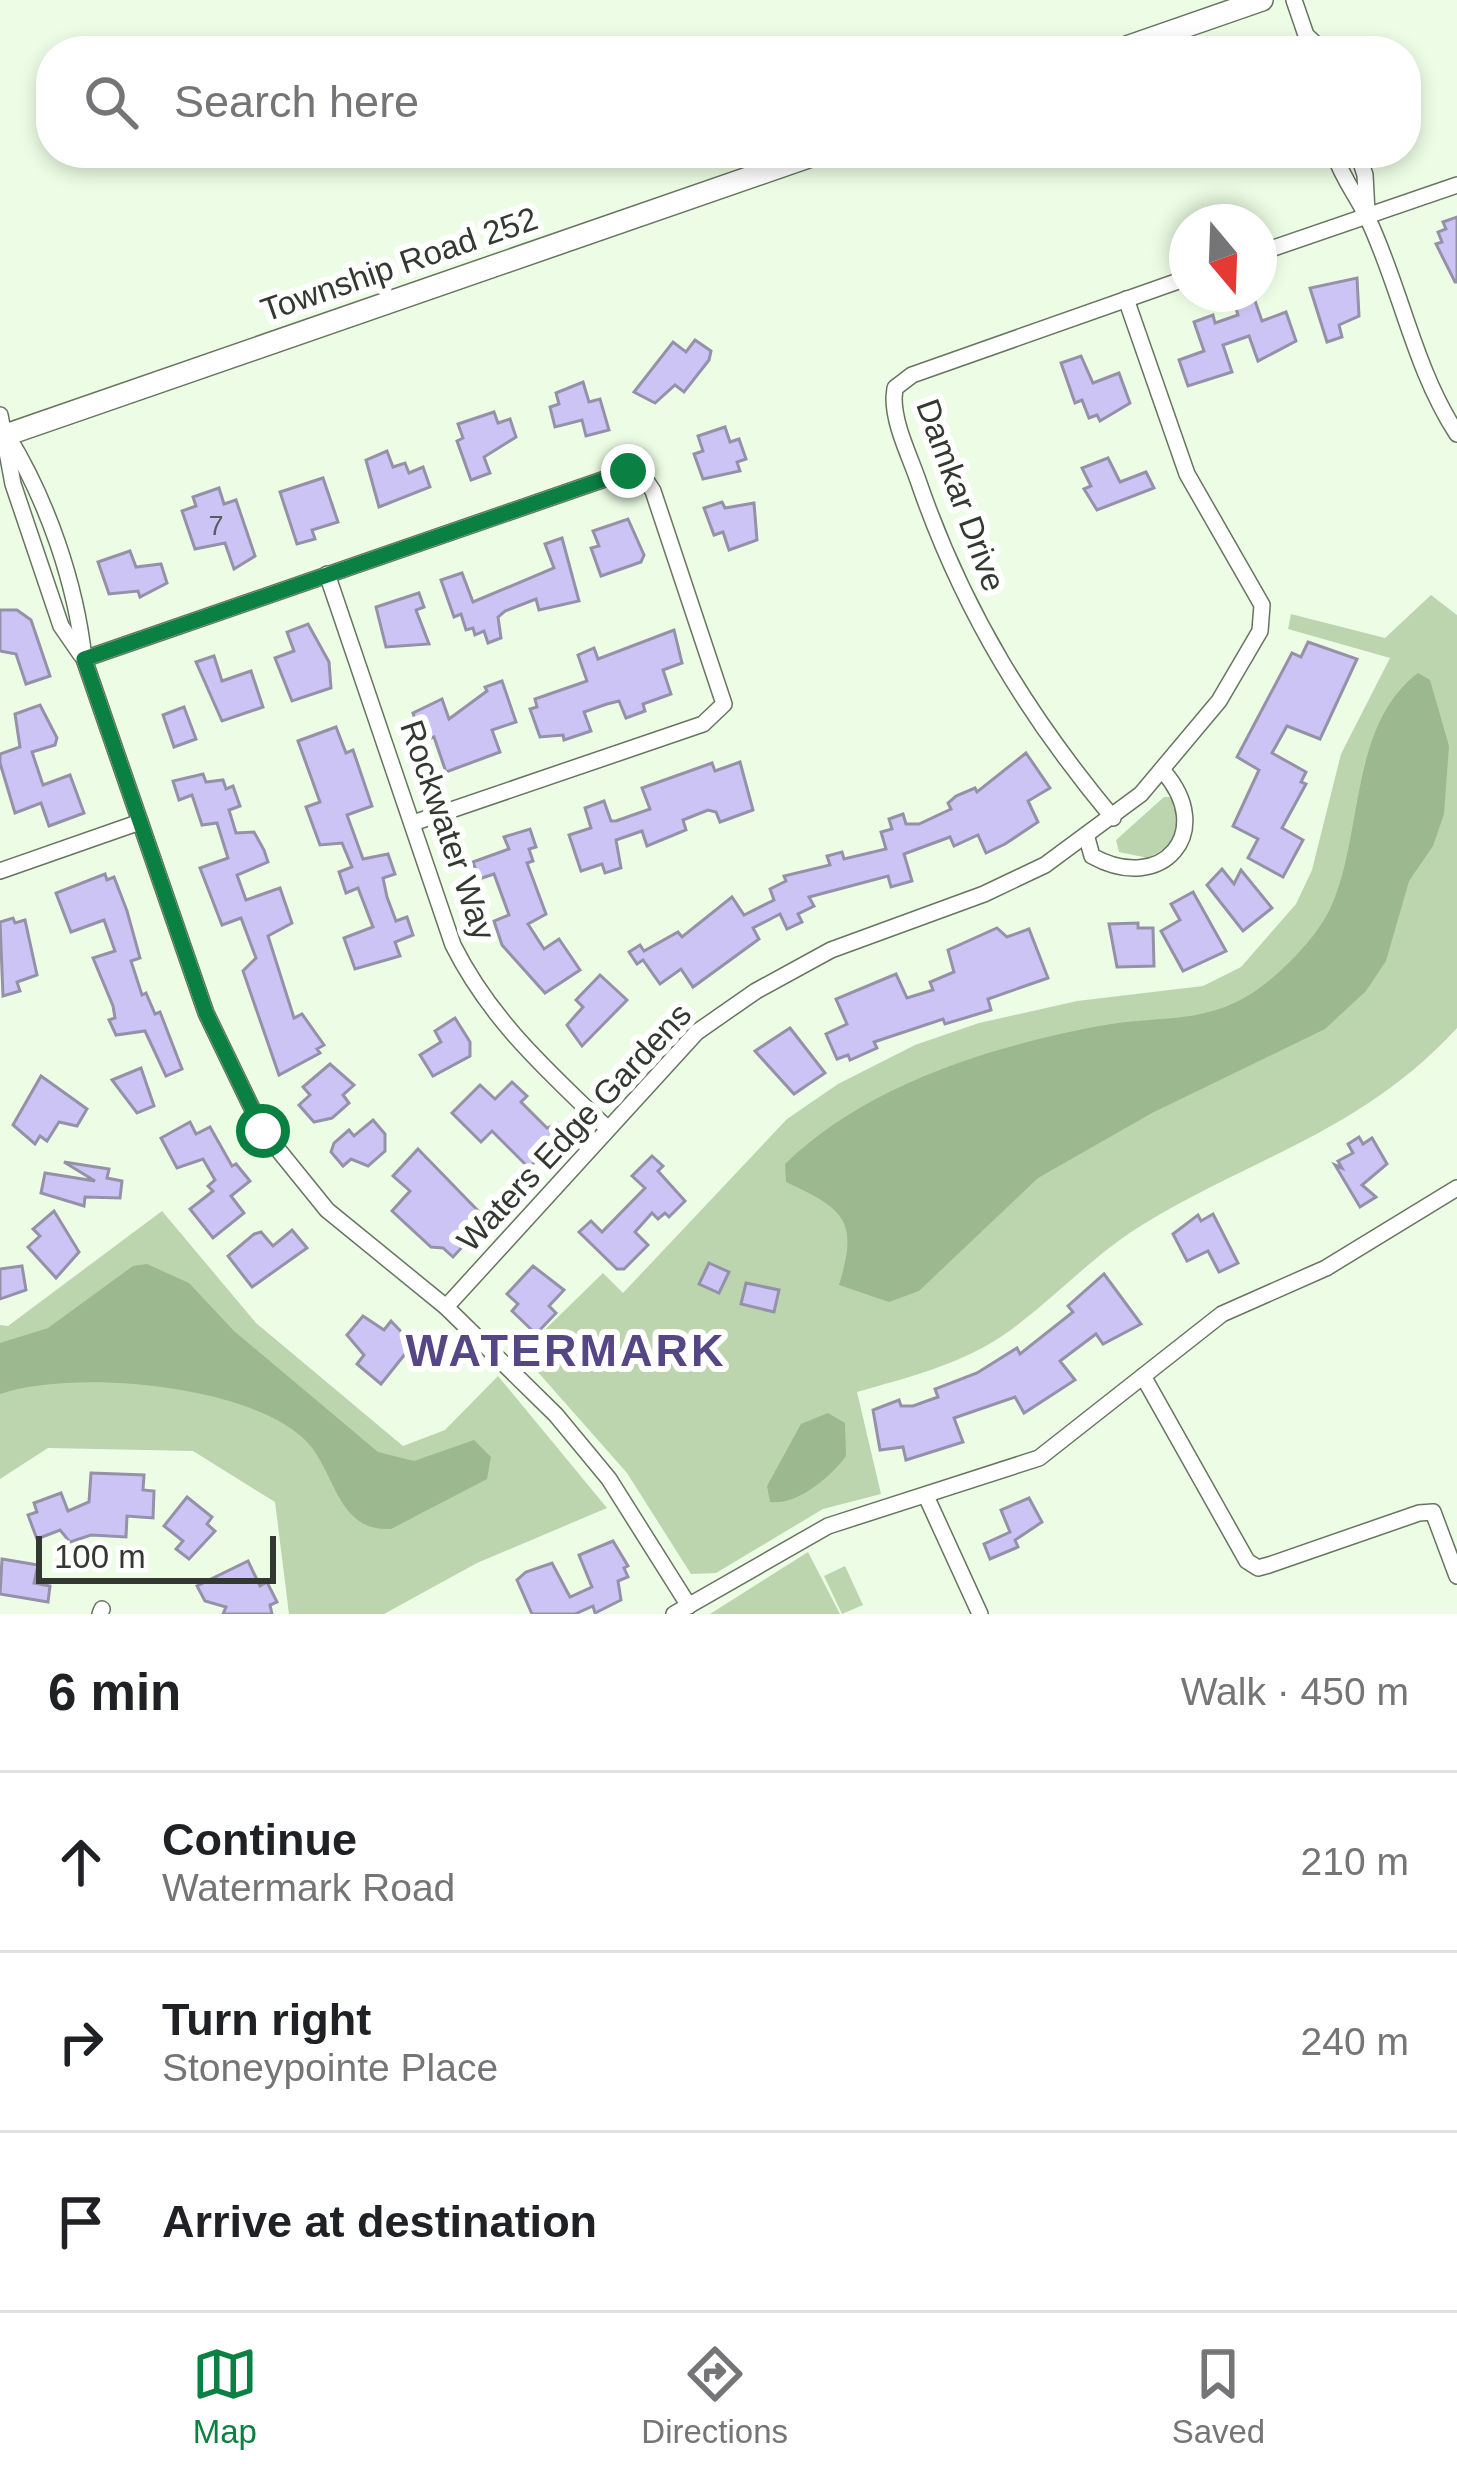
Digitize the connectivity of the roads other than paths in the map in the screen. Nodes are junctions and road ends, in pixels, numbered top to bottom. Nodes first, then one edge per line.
1 (1262, 0) edge
2 (1294, 0) edge
3 (1158, 36) edge
4 (1302, 36) edge
5 (776, 168) edge
6 (1339, 168) edge
7 (1363, 168) edge
8 (1457, 185) edge
9 (1367, 216) junction
10 (1277, 247) edge
11 (1169, 284) edge
12 (1126, 299) junction
13 (2, 429) edge
14 (1457, 434) edge
15 (328, 574) junction
16 (84, 659) junction
17 (1163, 771) junction
18 (1113, 818) junction
19 (140, 822) junction
20 (413, 823) junction
21 (1088, 838) junction
22 (0, 871) edge
23 (608, 1129) junction
24 (1457, 1188) edge
25 (446, 1307) junction
26 (1143, 1376) junction
27 (926, 1496) junction
28 (1457, 1576) edge
29 (681, 1610) edge
30 (980, 1614) edge

1 - 3 street
2 - 4 street
5 - 13 street, Township Road 252
6 - 9 street
7 - 9 street
8 - 9 street
9 - 10 street
9 - 14 street
11 - 12 street, Damkar Drive
12 - 17 street, Waters Edge Gardens
12 - 18 street, Damkar Drive
13 - 16 street
15 - 16 street
15 - 20 street, Rockwater Way
15 - 20 street
16 - 19 street
17 - 18 street, Waters Edge Gardens
17 - 21 street
18 - 21 street, Waters Edge Gardens
19 - 22 street
19 - 25 street
20 - 23 street, Rockwater Way
21 - 23 street, Waters Edge Gardens
23 - 25 street, Waters Edge Gardens
24 - 26 street
25 - 29 street
26 - 27 street
26 - 28 street
27 - 29 street
27 - 30 street

